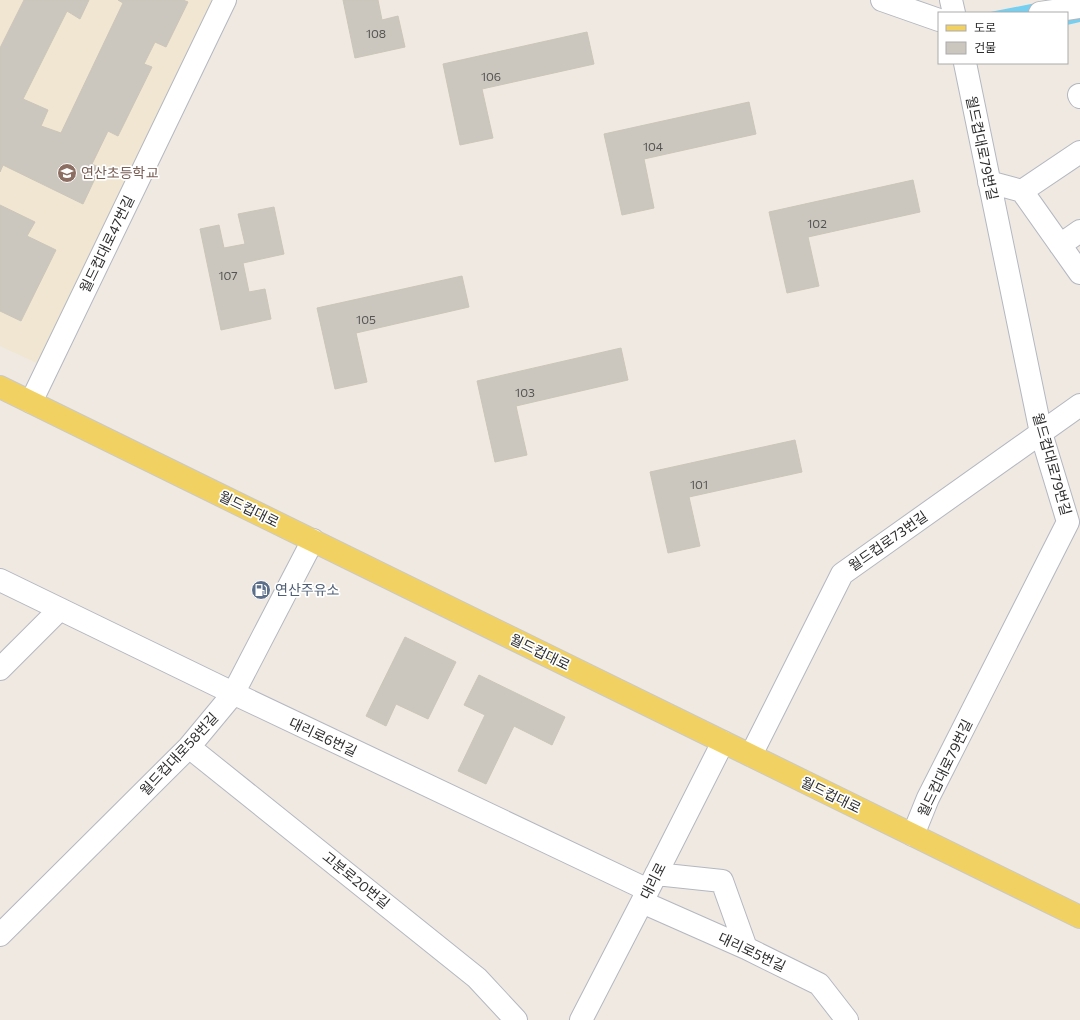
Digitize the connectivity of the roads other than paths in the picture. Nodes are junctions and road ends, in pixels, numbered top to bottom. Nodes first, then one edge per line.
1 (225, 0) edge
2 (882, 0) edge
3 (951, 0) edge
4 (1080, 7) edge
5 (954, 12) edge
6 (1047, 12) edge
7 (938, 20) edge
8 (965, 64) edge
9 (1080, 152) edge
10 (989, 182) junction
11 (1022, 191) junction
12 (1080, 231) edge
13 (1060, 245) junction
14 (1080, 273) edge
15 (0, 387) edge
16 (32, 402) junction
17 (1080, 404) edge
18 (1041, 433) junction
19 (313, 540) junction
20 (0, 580) edge
21 (60, 609) junction
22 (0, 669) edge
23 (233, 694) junction
24 (723, 742) junction
25 (190, 747) junction
26 (751, 756) junction
27 (913, 835) junction
28 (649, 889) junction
29 (1080, 917) edge
30 (0, 935) edge
31 (746, 948) junction
32 (516, 1020) edge
33 (581, 1020) edge
34 (847, 1020) edge

1 - 16 street, 월드컵대로47번길
2 - 7 street
3 - 5 street
4 - 6 street
8 - 10 street, 월드컵대로79번길
9 - 11 street
10 - 11 street
10 - 18 street, 월드컵대로79번길
11 - 13 street
12 - 13 street
13 - 14 street
15 - 16 main road, 월드컵대로
16 - 19 main road, 월드컵대로
17 - 18 street, 월드컵로73번길
18 - 26 street, 월드컵로73번길
18 - 27 street, 월드컵대로79번길
19 - 23 street, 월드컵대로58번길
19 - 24 main road, 월드컵대로
20 - 21 street, 대리로6번길
21 - 22 street
21 - 23 street, 대리로6번길
23 - 25 street, 월드컵대로58번길
23 - 28 street, 대리로6번길
24 - 26 main road, 월드컵대로
24 - 28 street, 대리로
25 - 30 street, 월드컵대로58번길
25 - 32 street, 고분로20번길
26 - 27 main road, 월드컵대로
27 - 29 main road, 월드컵대로
28 - 31 street, 대리로5번길
28 - 31 street
28 - 33 street, 대리로
31 - 34 street, 대리로5번길

